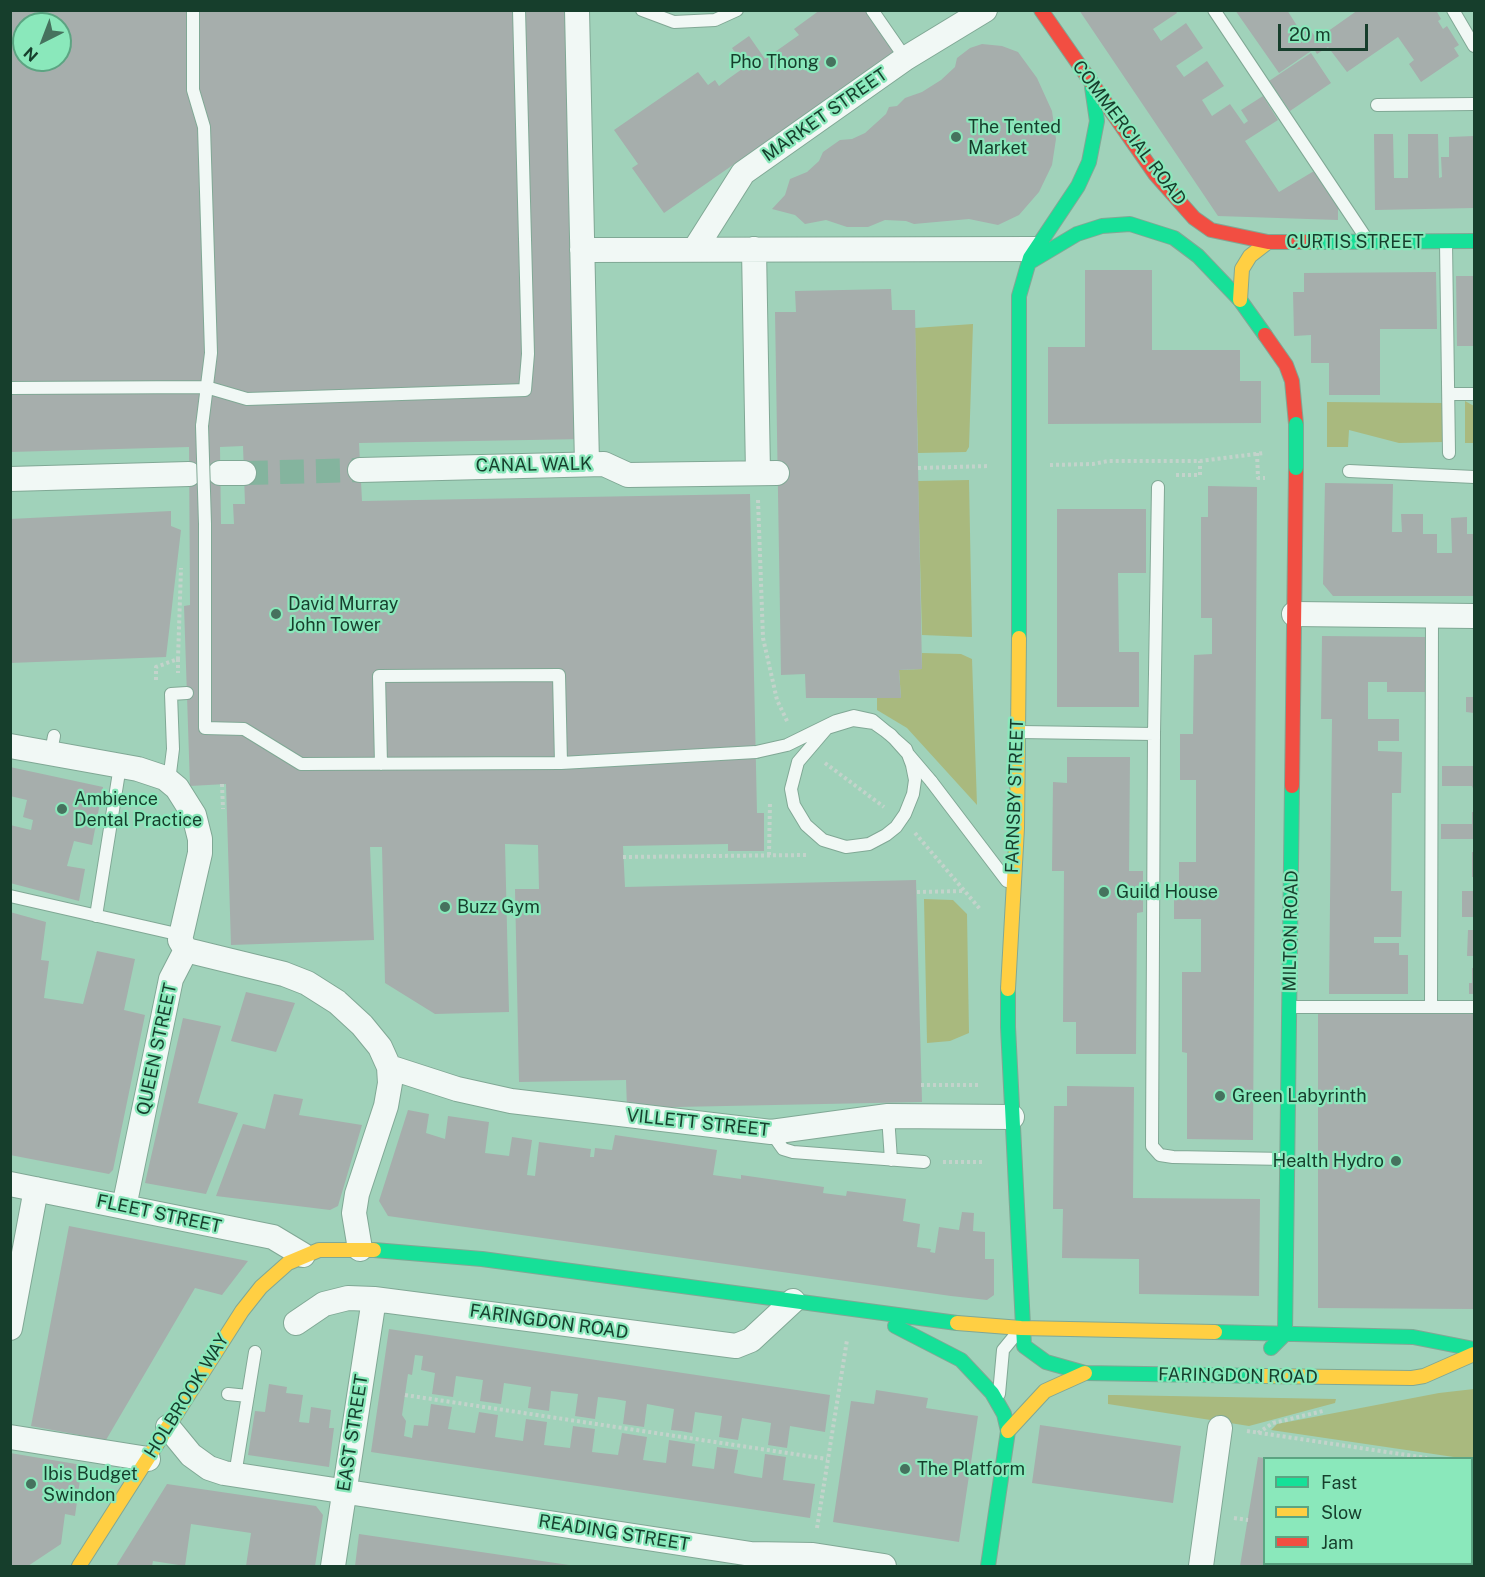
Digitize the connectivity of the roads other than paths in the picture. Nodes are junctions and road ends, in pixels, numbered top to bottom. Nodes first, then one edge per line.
1 (193, 10) edge
2 (519, 10) edge
3 (577, 10) edge
4 (642, 10) edge
5 (737, 10) edge
6 (872, 10) edge
7 (985, 10) edge
8 (1041, 10) edge
9 (1214, 10) edge
10 (1453, 10) edge
11 (1474, 46) edge
12 (899, 49) dead end
13 (1092, 87) junction
14 (1474, 104) edge
15 (1377, 105) dead end
16 (1446, 241) junction
17 (1474, 241) edge
18 (1268, 242) junction
19 (1368, 242) junction
20 (695, 249) junction
21 (764, 249) junction
22 (582, 250) junction
23 (1030, 257) junction
24 (1240, 300) junction
25 (206, 387) junction
26 (10, 388) edge
27 (1449, 394) junction
28 (1474, 394) edge
29 (1449, 453) dead end
30 (587, 464) junction
31 (360, 470) tunnel mouth
32 (1349, 471) dead end
33 (220, 473) dead end
34 (244, 473) tunnel mouth
35 (189, 474) dead end
36 (1474, 477) edge
37 (10, 479) edge
38 (1158, 488) dead end
39 (1294, 614) junction
40 (1432, 616) junction
41 (1474, 616) edge
42 (187, 693) dead end
43 (1019, 732) junction
44 (1154, 734) junction
45 (10, 746) edge
46 (561, 763) junction
47 (381, 764) junction
48 (120, 766) junction
49 (169, 781) junction
50 (1011, 887) junction
51 (10, 896) edge
52 (96, 916) junction
53 (183, 942) junction
54 (1474, 1006) edge
55 (1290, 1007) junction
56 (1431, 1007) junction
57 (389, 1067) junction
58 (888, 1116) junction
59 (1012, 1117) junction
60 (771, 1132) junction
61 (1287, 1159) junction
62 (891, 1160) junction
63 (924, 1162) road end
64 (10, 1184) edge
65 (36, 1189) junction
66 (124, 1207) junction
67 (360, 1249) junction
68 (311, 1252) junction
69 (374, 1299) junction
70 (794, 1301) junction
71 (856, 1310) junction
72 (296, 1323) dead end
73 (10, 1328) edge
74 (1021, 1328) junction
75 (1285, 1334) junction
76 (1474, 1349) edge
77 (255, 1352) dead end
78 (1474, 1354) edge
79 (1085, 1373) junction
80 (1242, 1376) junction
81 (228, 1394) dead end
82 (248, 1396) junction
83 (998, 1402) junction
84 (168, 1427) junction
85 (1220, 1428) road end
86 (1008, 1431) junction
87 (10, 1437) edge
88 (148, 1459) junction
89 (235, 1474) junction
90 (344, 1492) junction
91 (80, 1566) edge
92 (333, 1566) edge
93 (884, 1566) edge
94 (988, 1566) edge
95 (1201, 1566) edge

1 - 25 lane
2 - 25 lane
3 - 22 street
4 - 5 lane
6 - 12 lane
7 - 20 street, MARKET STREET
8 - 13 street, COMMERCIAL ROAD
9 - 19 lane
10 - 11 lane
13 - 18 street, COMMERCIAL ROAD
13 - 23 street, FARNSBY STREET
14 - 15 lane
16 - 17 street, CURTIS STREET
16 - 19 street, CURTIS STREET
16 - 27 lane
18 - 19 street, CURTIS STREET
18 - 24 street, CURTIS STREET
20 - 21 street
20 - 22 street
21 - 23 street
21 - 30 street, CANAL WALK
22 - 30 street
23 - 24 street
23 - 43 street, FARNSBY STREET
24 - 39 street, MILTON ROAD, bridge
25 - 26 lane
25 - 47 lane, bridge
27 - 28 lane
27 - 29 lane
30 - 31 street, CANAL WALK
32 - 36 lane
33 - 34 street
35 - 37 street
38 - 44 lane
39 - 40 street
39 - 55 street, MILTON ROAD
40 - 41 street
40 - 56 lane
42 - 49 lane
43 - 44 lane
43 - 50 street, FARNSBY STREET
44 - 61 lane
45 - 48 street, QUEEN STREET
46 - 47 lane
46 - 47 lane
46 - 50 lane, bridge
48 - 49 street, QUEEN STREET
48 - 52 lane
49 - 53 street, QUEEN STREET
50 - 59 street, FARNSBY STREET
51 - 52 lane
52 - 53 lane
53 - 57 street
53 - 66 street, QUEEN STREET
54 - 56 lane
55 - 56 lane
55 - 61 street, MILTON ROAD
57 - 60 street, VILLETT STREET
57 - 67 street
58 - 59 street, VILLETT STREET
58 - 60 street, VILLETT STREET
58 - 62 lane
59 - 74 street, FARNSBY STREET
60 - 62 lane
61 - 75 street, MILTON ROAD
62 - 63 lane
64 - 65 street, FLEET STREET
65 - 66 street, FLEET STREET
65 - 73 street
66 - 68 street, FLEET STREET
67 - 68 street
67 - 70 street
68 - 84 street, HOLBROOK WAY
69 - 70 street, FARINGDON ROAD
69 - 72 street, FARINGDON ROAD
69 - 90 street, EAST STREET
70 - 71 street
71 - 74 street
71 - 83 street
74 - 75 street
74 - 79 street, FARINGDON ROAD
74 - 83 lane
75 - 76 street
75 - 80 street
77 - 82 lane
78 - 80 street, FARINGDON ROAD
79 - 80 street, FARINGDON ROAD
79 - 86 street
81 - 82 lane
82 - 89 lane
83 - 86 street
84 - 88 street, HOLBROOK WAY
84 - 89 street, READING STREET
85 - 95 street
86 - 94 street
87 - 88 street
88 - 91 street, HOLBROOK WAY
89 - 90 street, READING STREET
90 - 92 street, EAST STREET
90 - 93 street, READING STREET

